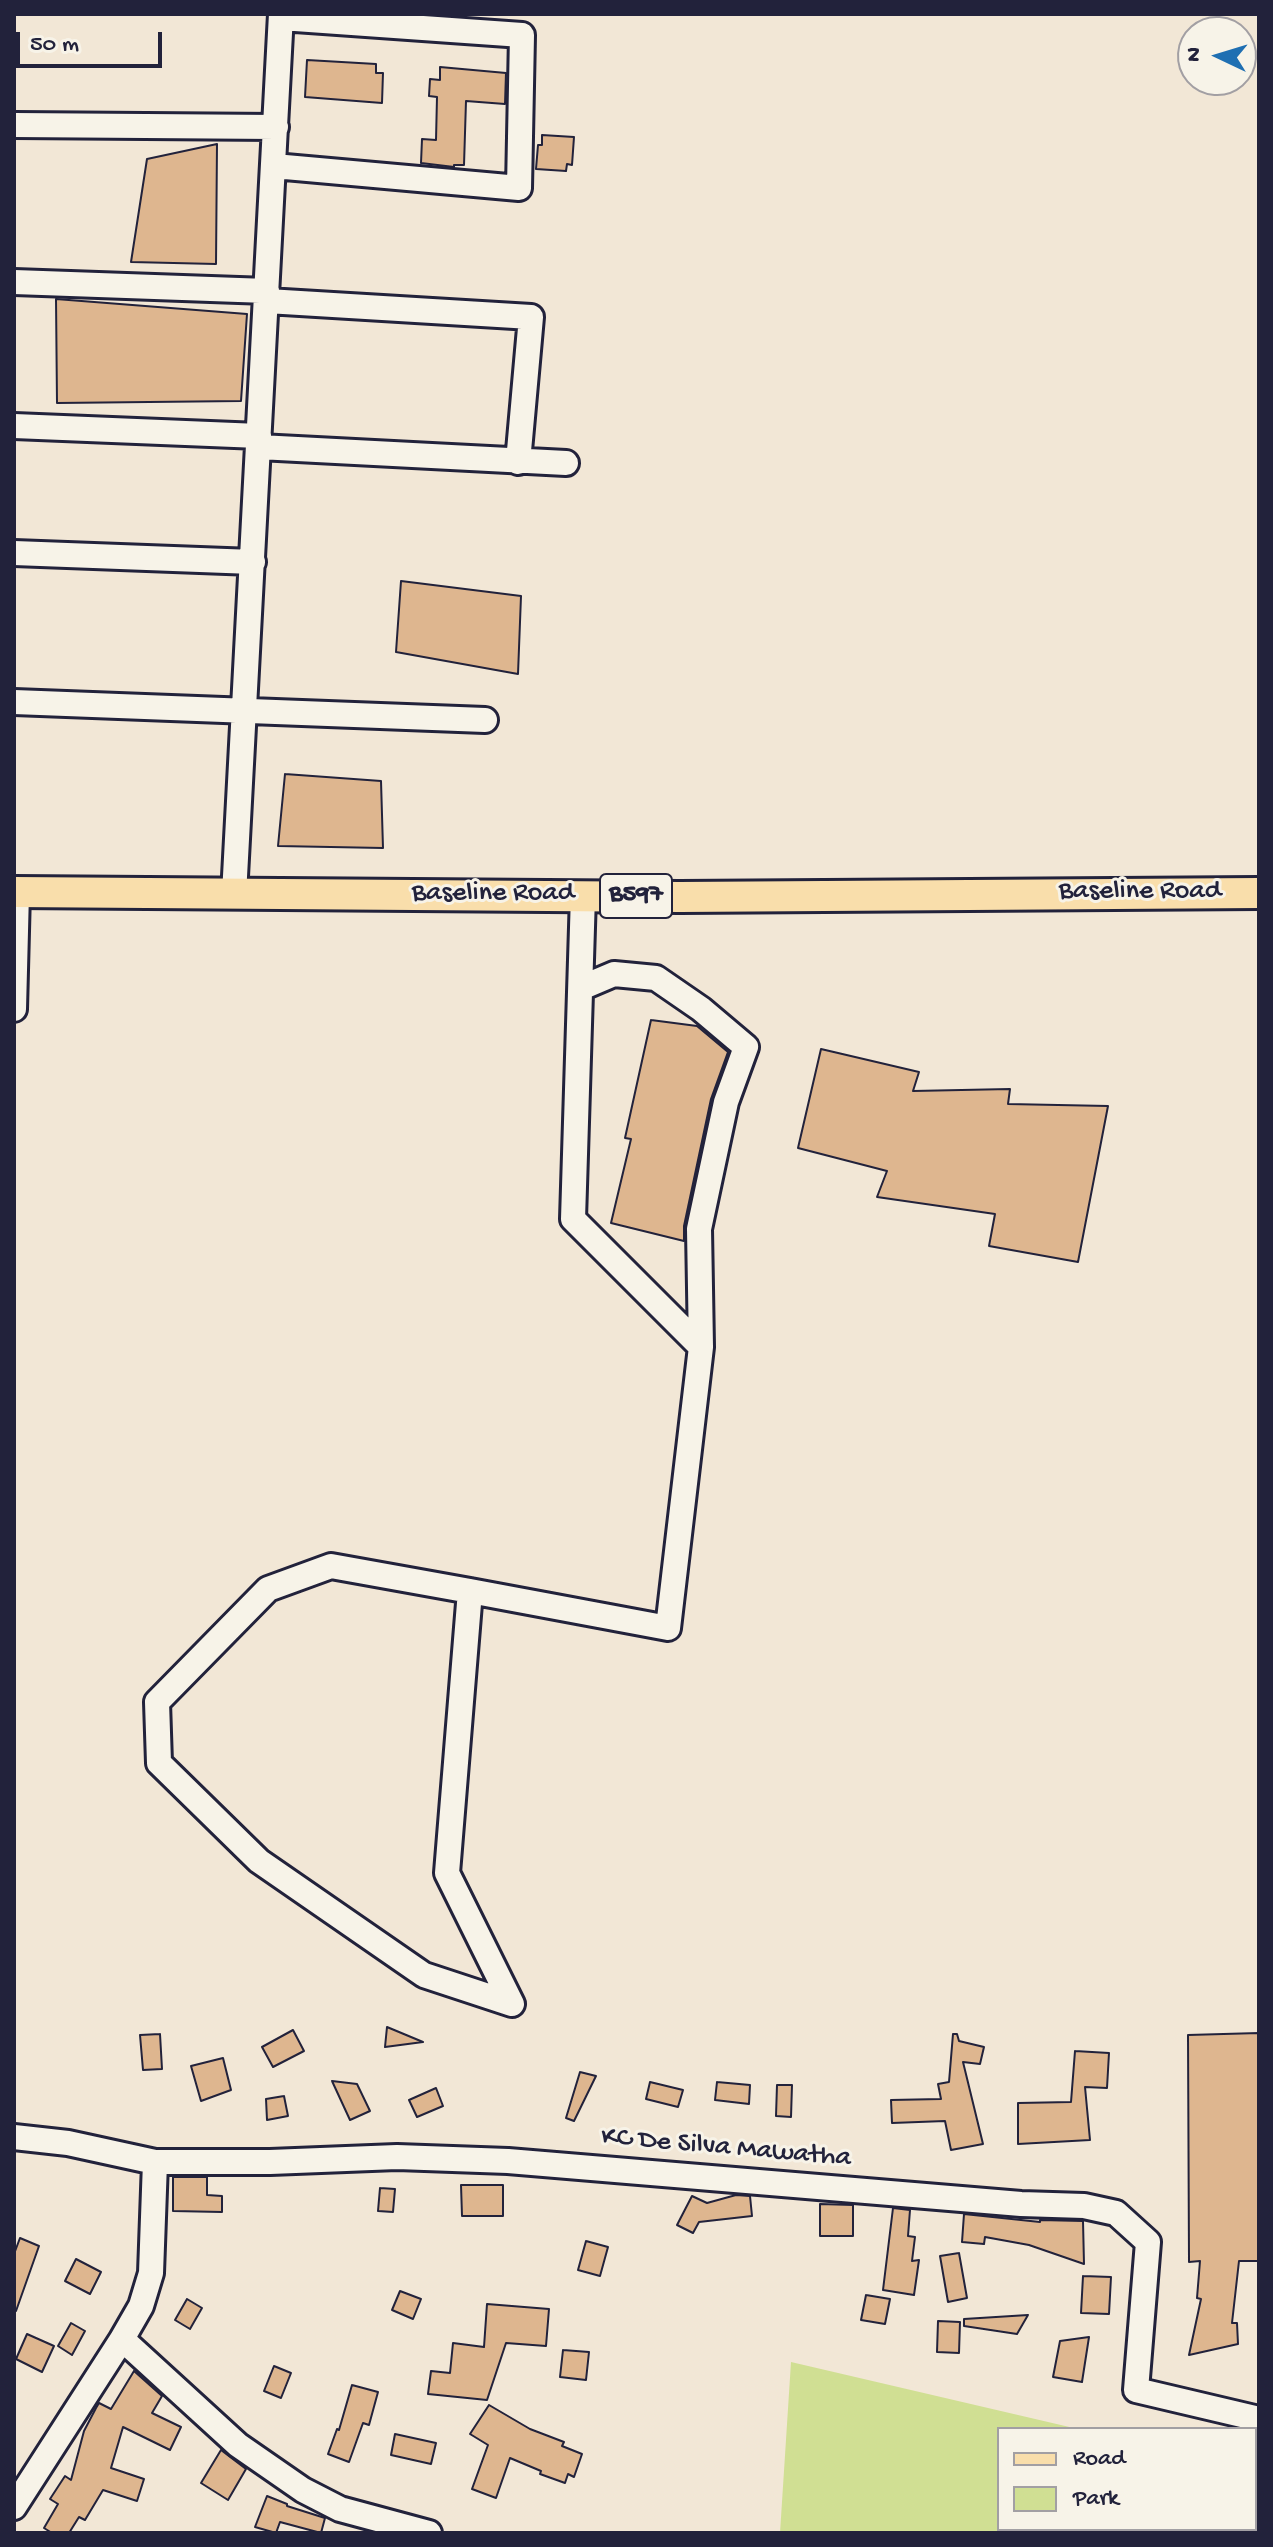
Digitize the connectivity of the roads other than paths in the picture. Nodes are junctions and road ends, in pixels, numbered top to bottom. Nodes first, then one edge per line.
1 (281, 16) edge
2 (14, 125) edge
3 (276, 127) junction
4 (274, 166) junction
5 (14, 282) edge
6 (267, 296) junction
7 (14, 426) edge
8 (259, 441) junction
9 (518, 462) junction
10 (566, 463) dead end
11 (14, 553) edge
12 (253, 562) junction
13 (14, 702) edge
14 (245, 712) junction
15 (485, 720) dead end
16 (16, 892) edge
17 (1259, 893) edge
18 (234, 895) junction
19 (583, 895) junction
20 (581, 988) junction
21 (14, 1009) edge
22 (701, 1347) junction
23 (470, 1591) junction
24 (14, 2137) edge
25 (155, 2162) junction
26 (122, 2339) junction
27 (1259, 2419) edge
28 (14, 2507) edge
29 (429, 2533) edge

1 - 3 street
1 - 4 street
2 - 3 street
3 - 4 street
4 - 6 street
5 - 6 street
6 - 8 street
6 - 9 street
7 - 8 street
8 - 9 street
8 - 12 street
9 - 10 street
11 - 12 street
12 - 14 street
13 - 14 street
14 - 15 street
14 - 18 street
16 - 18 main road, Baseline Road / B597
16 - 21 street
17 - 19 main road, Baseline Road / B597
18 - 19 main road, Baseline Road / B597
19 - 20 street
20 - 22 street
20 - 22 street
22 - 23 street
23 - 23 street
24 - 25 street, KC De Silva Mawatha
25 - 26 street
25 - 27 street, KC De Silva Mawatha
26 - 28 street
26 - 29 street

